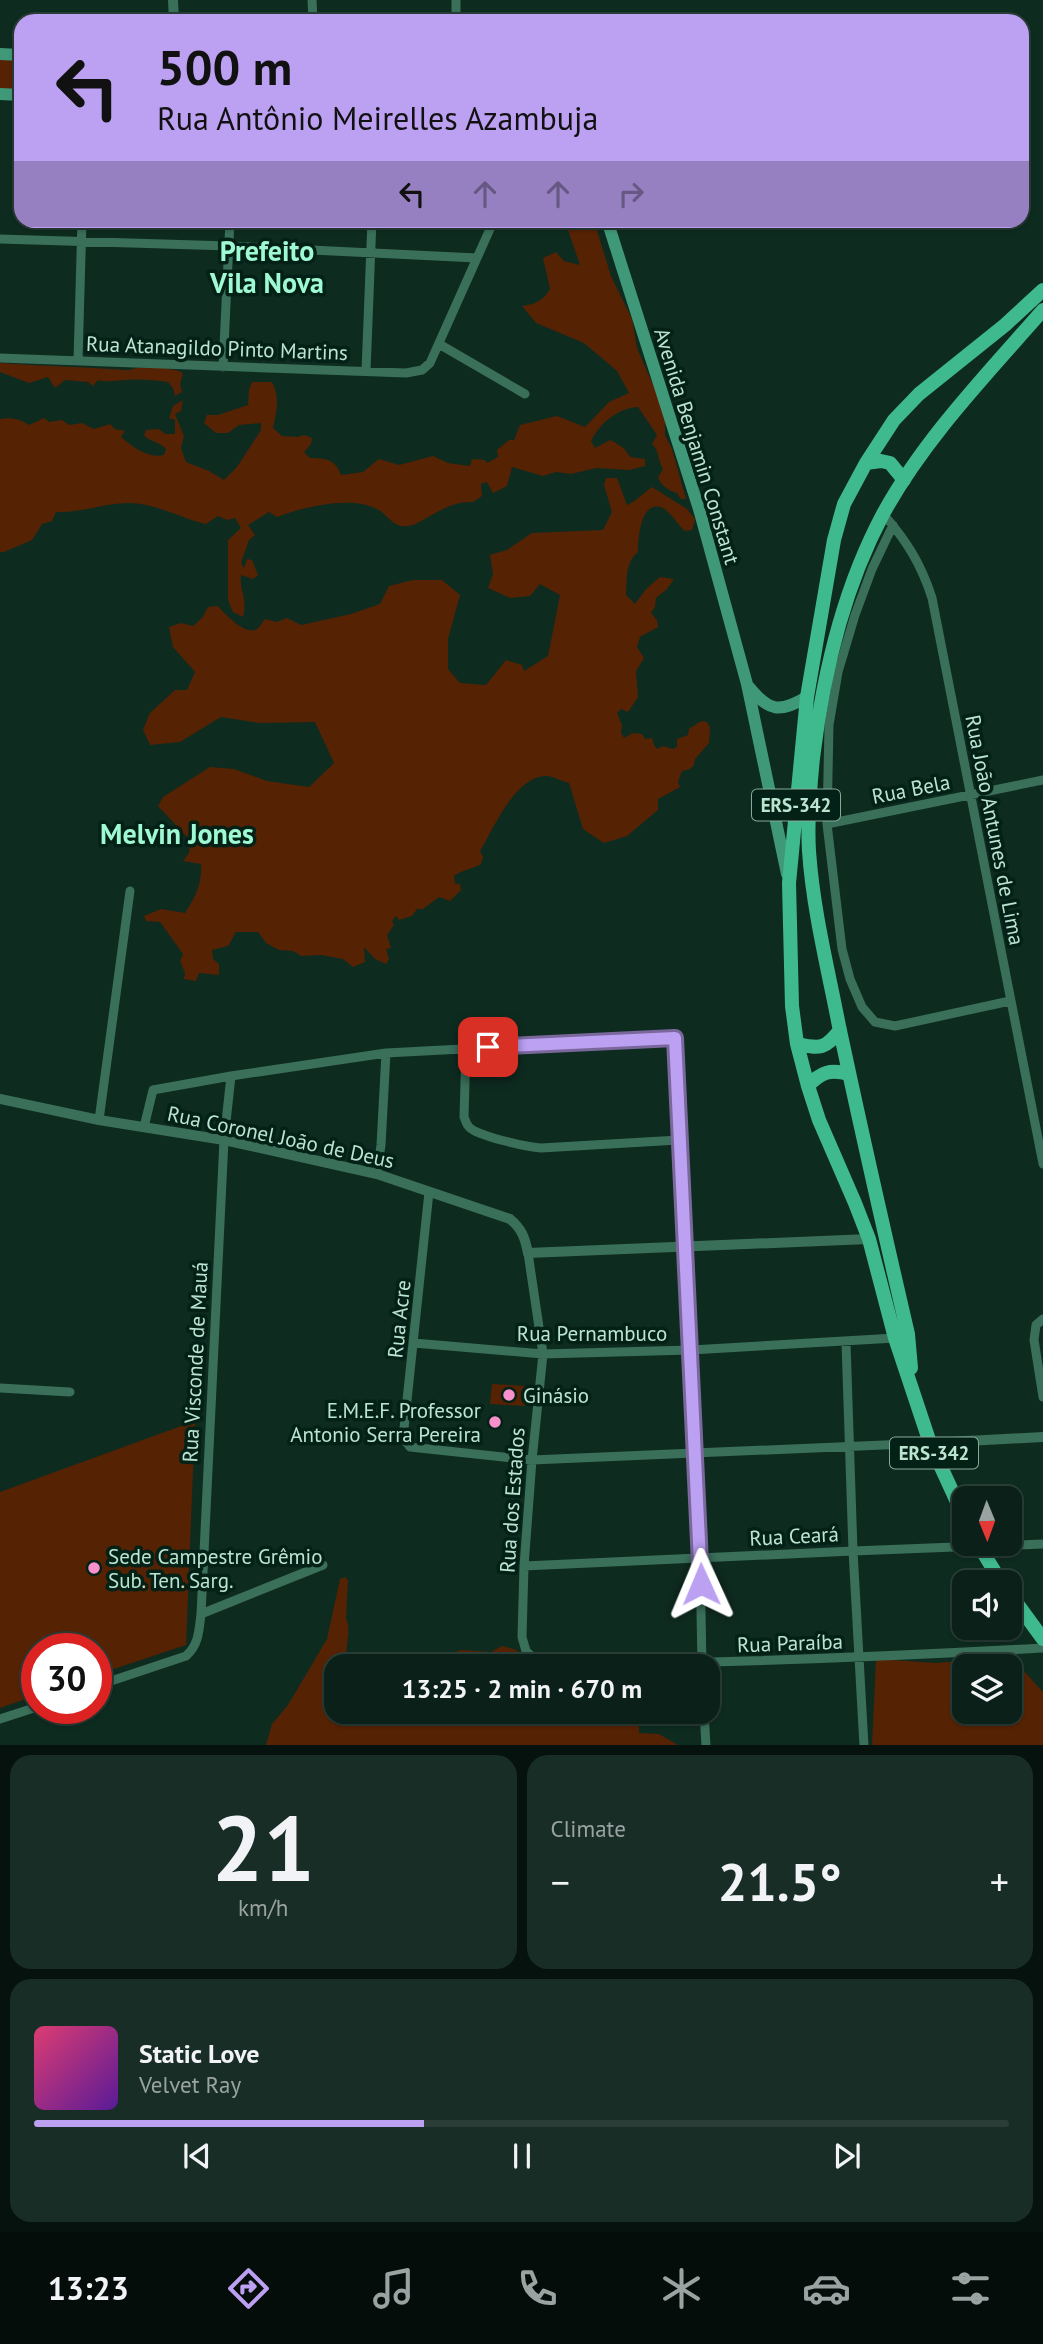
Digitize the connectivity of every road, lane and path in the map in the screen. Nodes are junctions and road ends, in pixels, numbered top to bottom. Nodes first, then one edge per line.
1 (82, 228) edge
2 (230, 228) edge
3 (372, 228) edge
4 (490, 228) edge
5 (610, 228) edge
6 (0, 239) edge
7 (82, 241) junction
8 (229, 246) junction
9 (370, 253) junction
10 (477, 258) junction
11 (1043, 290) edge
12 (1043, 310) edge
13 (439, 344) junction
14 (0, 358) edge
15 (78, 360) junction
16 (223, 367) junction
17 (366, 371) junction
18 (525, 394) dead end
19 (866, 463) junction
20 (904, 481) junction
21 (888, 520) junction
22 (747, 684) junction
23 (807, 697) junction
24 (1043, 780) edge
25 (971, 795) junction
26 (827, 824) junction
27 (789, 883) junction
28 (130, 891) dead end
29 (1010, 1001) junction
30 (840, 1030) junction
31 (797, 1044) junction
32 (466, 1048) junction
33 (386, 1053) junction
34 (849, 1074) junction
35 (231, 1076) junction
36 (808, 1086) junction
37 (0, 1099) edge
38 (99, 1120) junction
39 (144, 1127) junction
40 (224, 1140) junction
41 (679, 1140) junction
42 (1043, 1164) edge
43 (377, 1174) junction
44 (429, 1192) junction
45 (869, 1239) junction
46 (685, 1246) junction
47 (528, 1253) junction
48 (1043, 1320) edge
49 (895, 1338) junction
50 (414, 1343) junction
51 (846, 1343) junction
52 (691, 1350) junction
53 (543, 1354) junction
54 (912, 1387) junction
55 (0, 1388) edge
56 (70, 1392) dead end
57 (1043, 1397) edge
58 (1043, 1437) edge
59 (930, 1443) junction
60 (849, 1446) junction
61 (696, 1454) junction
62 (532, 1460) junction
63 (952, 1491) edge
64 (1043, 1544) edge
65 (1022, 1545) edge
66 (952, 1548) edge
67 (853, 1551) junction
68 (701, 1558) junction
69 (323, 1565) dead end
70 (524, 1566) junction
71 (1022, 1610) edge
72 (201, 1614) junction
73 (1043, 1639) edge
74 (1043, 1648) edge
75 (529, 1654) edge
76 (702, 1654) edge
77 (859, 1658) junction
78 (720, 1663) edge
79 (112, 1681) edge
80 (21, 1712) edge
81 (0, 1719) edge
82 (705, 1724) edge
83 (706, 1745) edge
84 (864, 1745) edge

1 - 7 street
2 - 8 street
3 - 9 street
4 - 10 street
5 - 22 main road, Avenida Benjamin Constant
6 - 7 street
7 - 8 street
7 - 15 street
8 - 9 street
8 - 16 street
9 - 10 street
9 - 17 street
10 - 13 street
11 - 19 main road, ERS-342
12 - 20 main road, ERS-342
13 - 17 street, Rua Atanagildo Pinto Martins
13 - 18 street
14 - 15 street, Rua Atanagildo Pinto Martins
15 - 16 street, Rua Atanagildo Pinto Martins
16 - 17 street, Rua Atanagildo Pinto Martins
19 - 20 main road
19 - 23 main road, ERS-342
20 - 21 main road, ERS-342
21 - 25 street, Rua João Antunes de Lima
21 - 26 street
21 - 30 main road, ERS-342
22 - 23 main road
22 - 27 main road, Avenida Benjamin Constant
23 - 27 main road, ERS-342
24 - 25 street, Rua Bela
25 - 26 street, Rua Bela
25 - 29 street, Rua João Antunes de Lima
26 - 29 street
27 - 31 main road, ERS-342
28 - 38 street
29 - 42 street, Rua João Antunes de Lima
30 - 31 main road
30 - 34 main road, ERS-342
31 - 36 main road, ERS-342
32 - 33 street
32 - 41 street
32 - 41 street
33 - 35 street
33 - 43 street
34 - 36 main road
34 - 54 main road, ERS-342
35 - 39 street
35 - 40 street, Rua Visconde de Mauá
36 - 45 main road, ERS-342
37 - 38 street, Rua Coronel João de Deus
38 - 39 street, Rua Coronel João de Deus
39 - 40 street, Rua Coronel João de Deus
40 - 43 street, Rua Coronel João de Deus
40 - 72 street, Rua Visconde de Mauá
41 - 46 street
43 - 44 street, Rua Coronel João de Deus
44 - 47 street, Rua Coronel João de Deus
44 - 50 street, Rua Acre
45 - 46 street
45 - 49 main road, ERS-342
46 - 47 street
46 - 52 street
47 - 53 street, Rua dos Estados
48 - 57 street
49 - 51 street, Rua Pernambuco
49 - 54 main road, ERS-342
50 - 53 street, Rua Pernambuco
50 - 62 street, Rua Acre
51 - 52 street, Rua Pernambuco
51 - 60 street
52 - 53 street, Rua Pernambuco
52 - 61 street
53 - 62 street, Rua dos Estados
54 - 59 main road, ERS-342
55 - 56 street
58 - 59 street
59 - 60 street
59 - 63 main road, ERS-342
60 - 61 street
60 - 67 street
61 - 62 street
61 - 68 street
62 - 70 street, Rua dos Estados
64 - 65 street
66 - 67 street, Rua Ceará
67 - 68 street, Rua Ceará
67 - 77 street
68 - 70 street, Rua Ceará
68 - 76 street
69 - 72 street
70 - 75 street, Rua dos Estados
71 - 73 main road
72 - 79 street, Rua Visconde de Mauá
74 - 77 street, Rua Paraíba
77 - 78 street, Rua Paraíba
77 - 84 street
80 - 81 street
82 - 83 street

